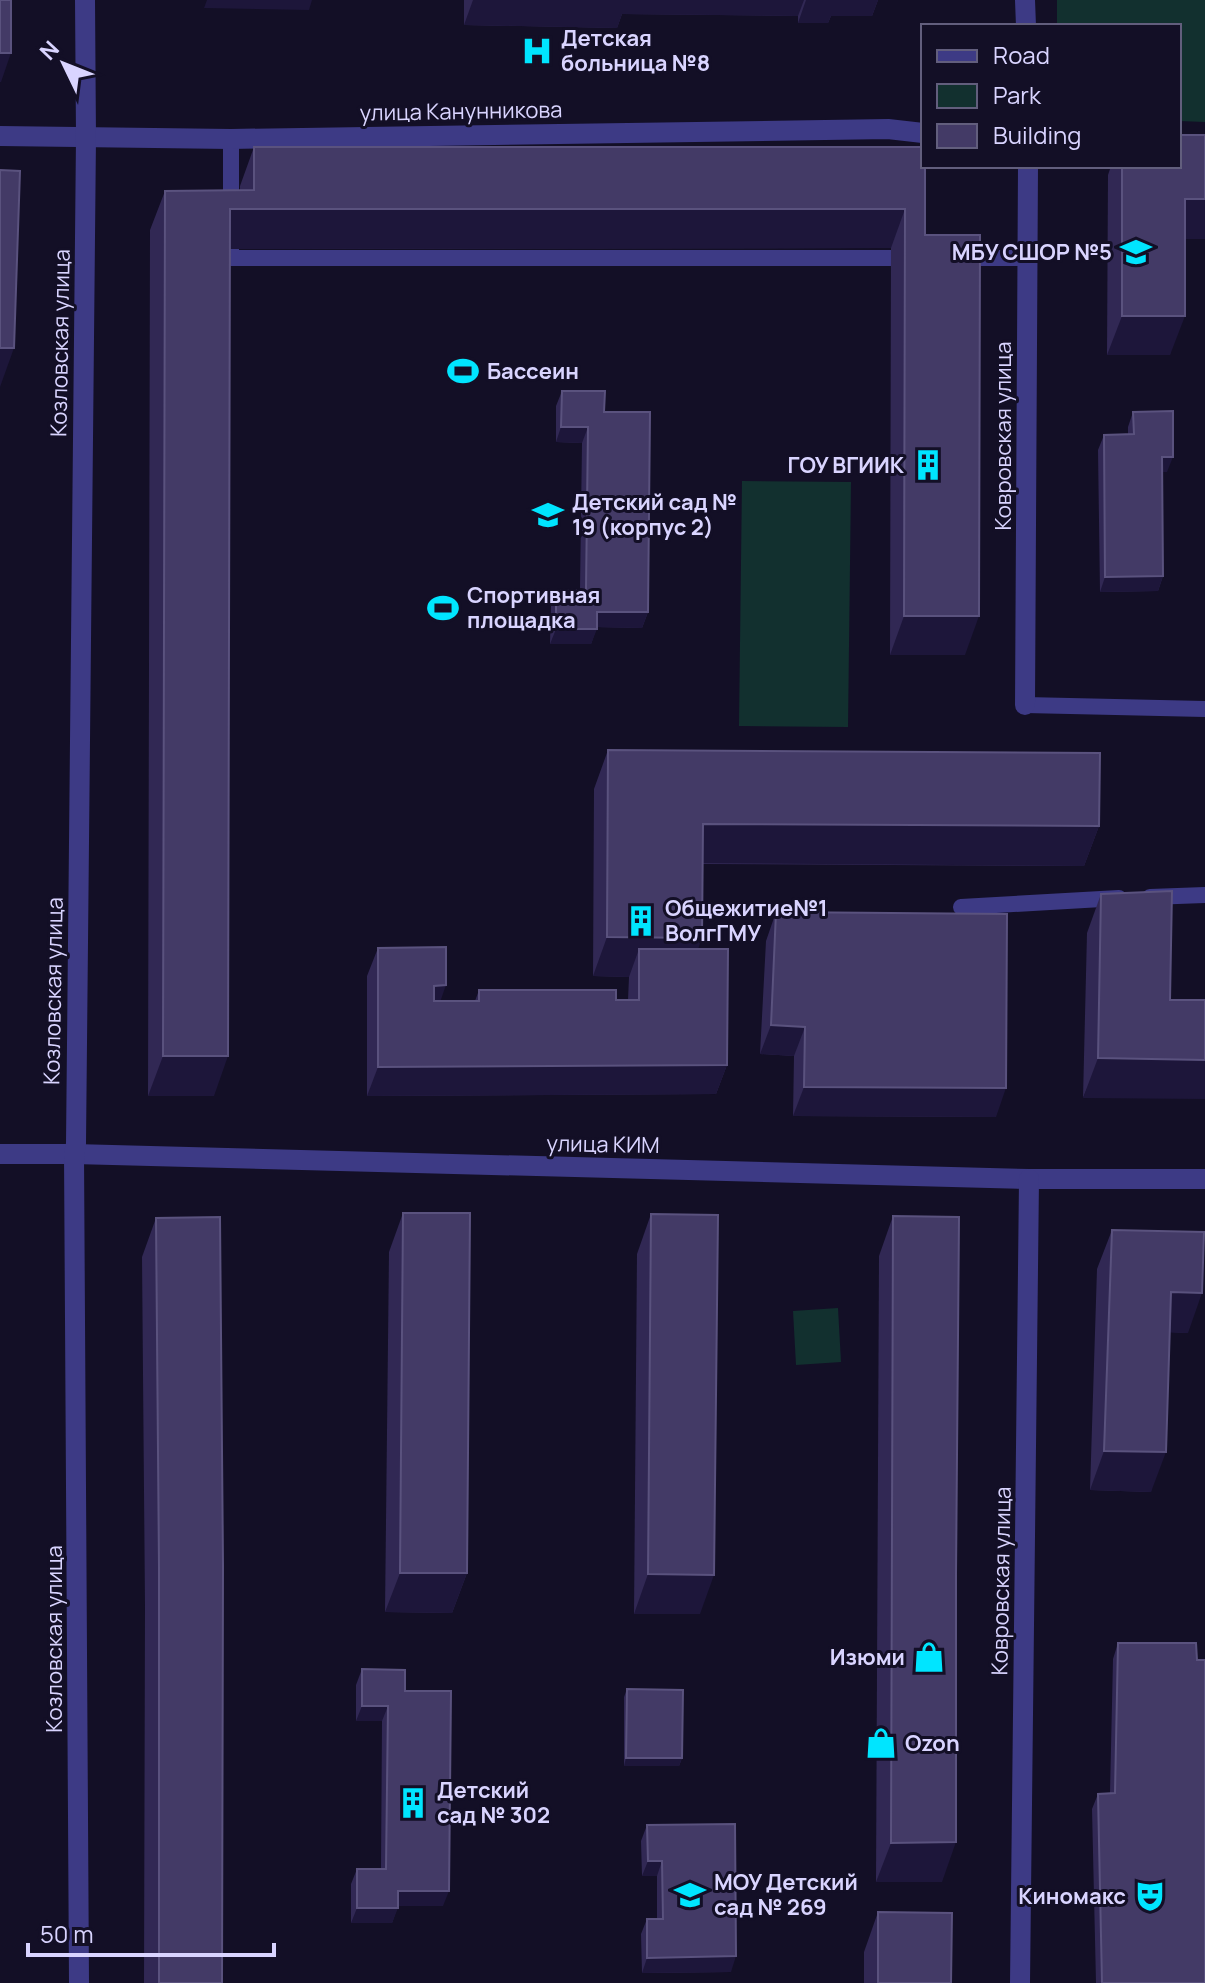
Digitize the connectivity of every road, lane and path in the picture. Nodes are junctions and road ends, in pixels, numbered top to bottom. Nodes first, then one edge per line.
1 (85, 0) edge
2 (1025, 0) edge
3 (1026, 24) edge
4 (921, 133) edge
5 (0, 136) edge
6 (86, 137) junction
7 (231, 139) junction
8 (1028, 168) edge
9 (1028, 258) junction
10 (1025, 705) joint
11 (1205, 709) edge
12 (1205, 895) edge
13 (961, 907) dead end
14 (0, 1154) edge
15 (74, 1154) junction
16 (1029, 1179) junction
17 (1205, 1179) edge
18 (79, 1983) edge
19 (1020, 1983) edge

1 - 6 street, Козловская улица
2 - 3 street
4 - 7 street, улица Канунникова
5 - 6 street, улица Канунникова
6 - 7 street, улица Канунникова
6 - 15 street, Козловская улица
7 - 9 lane
8 - 9 street, Ковровская улица
9 - 10 street, Ковровская улица
10 - 11 lane
12 - 13 lane
14 - 15 street, улица КИМ
15 - 16 street, улица КИМ
15 - 18 street, Козловская улица
16 - 17 street, улица КИМ
16 - 19 street, Ковровская улица

